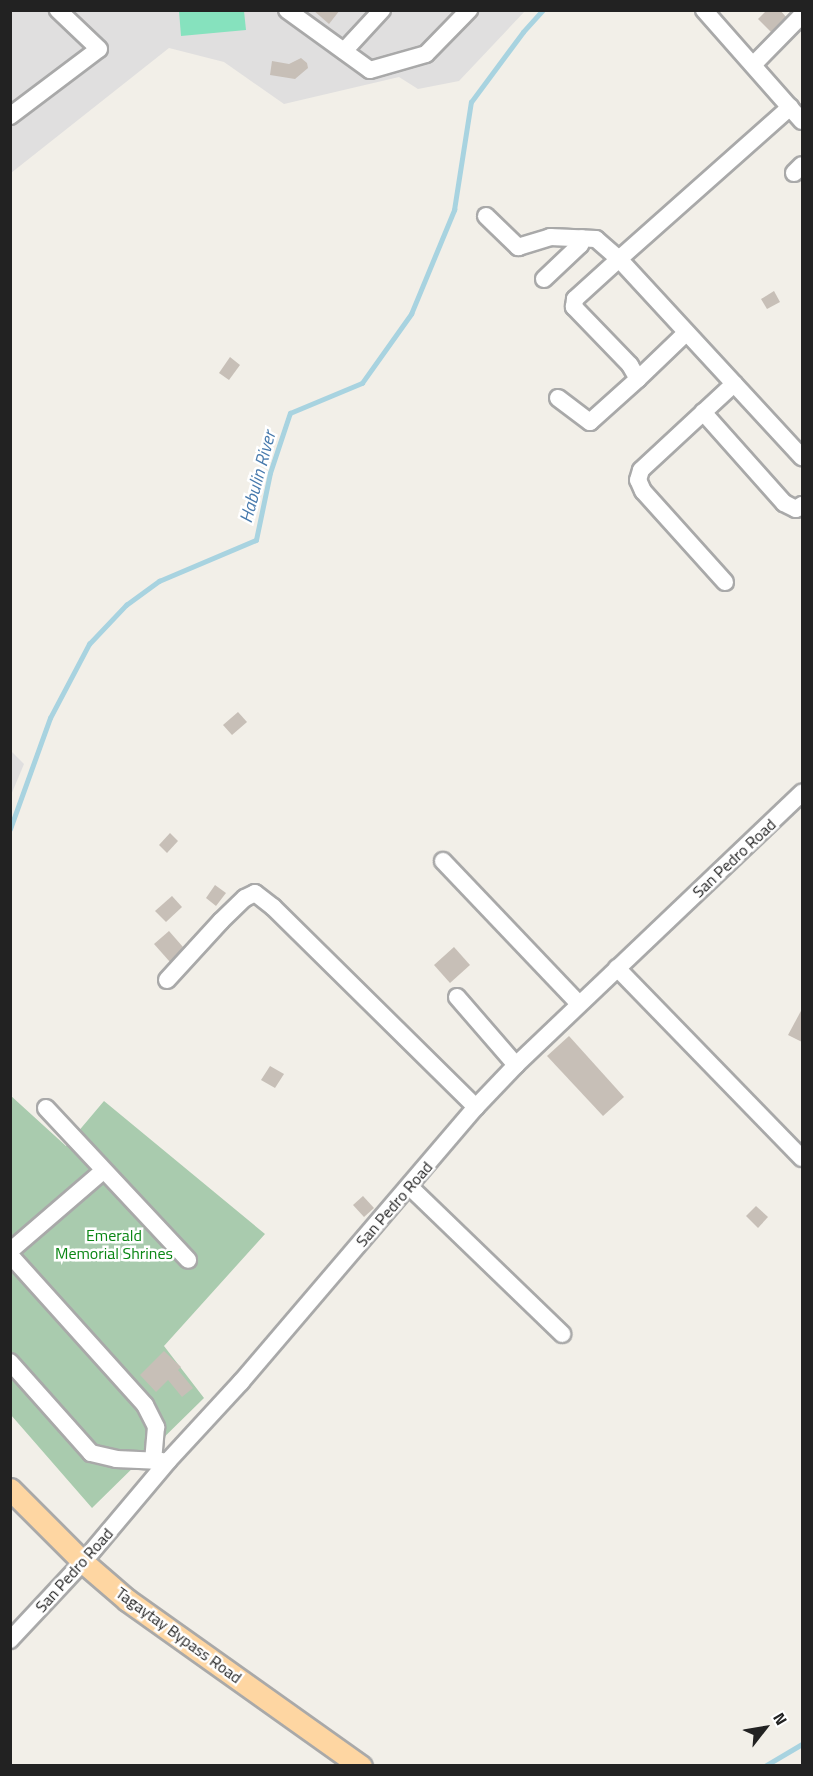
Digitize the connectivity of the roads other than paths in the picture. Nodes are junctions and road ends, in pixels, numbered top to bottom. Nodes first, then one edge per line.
1 (58, 10) edge
2 (287, 10) edge
3 (382, 10) edge
4 (469, 10) edge
5 (704, 10) edge
6 (802, 15) edge
7 (344, 51) junction
8 (753, 65) junction
9 (790, 107) junction
10 (10, 116) edge
11 (802, 121) edge
12 (486, 216) dead end
13 (582, 238) junction
14 (618, 259) junction
15 (544, 279) dead end
16 (686, 333) junction
17 (638, 379) junction
18 (734, 384) junction
19 (558, 398) dead end
20 (704, 412) junction
21 (802, 457) edge
22 (802, 505) edge
23 (724, 582) dead end
24 (802, 793) edge
25 (443, 861) dead end
26 (616, 968) junction
27 (167, 980) dead end
28 (457, 997) dead end
29 (579, 1004) junction
30 (516, 1065) junction
31 (476, 1107) junction
32 (46, 1108) dead end
33 (802, 1158) edge
34 (103, 1170) junction
35 (409, 1186) junction
36 (12, 1248) edge
37 (188, 1260) dead end
38 (562, 1334) dead end
39 (10, 1362) edge
40 (161, 1461) junction
41 (10, 1489) edge
42 (83, 1562) junction
43 (10, 1640) edge
44 (361, 1766) edge

1 - 10 street
2 - 7 street
3 - 7 street
4 - 7 street
5 - 8 street
6 - 8 street
8 - 9 street
9 - 11 street
9 - 14 street
12 - 13 street
13 - 14 street
13 - 15 street
14 - 16 street
14 - 17 street
16 - 17 street
16 - 18 street
17 - 19 street
18 - 20 street
18 - 21 street
20 - 22 street
20 - 23 street
24 - 26 street, San Pedro Road
25 - 29 street
26 - 29 street, San Pedro Road
26 - 33 street
27 - 31 street
28 - 30 street
29 - 30 street, San Pedro Road
30 - 31 street, San Pedro Road
31 - 35 street, San Pedro Road
32 - 34 street
34 - 36 street
34 - 37 street
35 - 38 street
35 - 40 street, San Pedro Road
36 - 40 street
39 - 40 street
40 - 42 street, San Pedro Road
41 - 42 main road, Tagaytay Bypass Road
42 - 43 street, San Pedro Road
42 - 44 main road, Tagaytay Bypass Road

